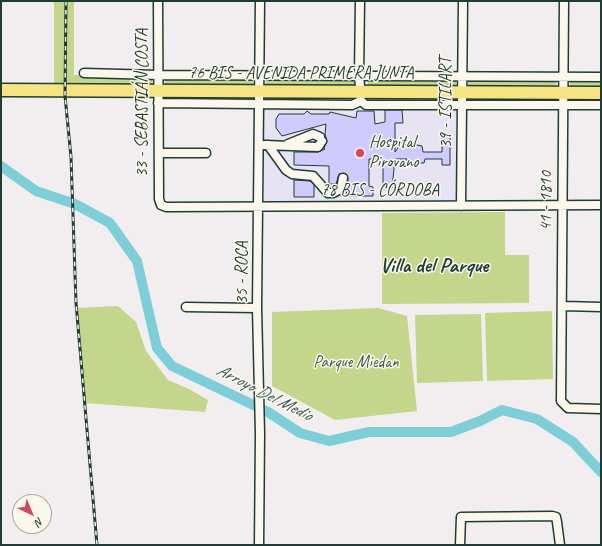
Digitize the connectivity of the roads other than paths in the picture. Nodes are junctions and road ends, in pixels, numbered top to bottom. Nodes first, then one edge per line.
1 (158, 1) edge
2 (260, 1) edge
3 (360, 1) edge
4 (463, 1) edge
5 (564, 1) edge
6 (84, 73) dead end
7 (158, 75) junction
8 (259, 75) junction
9 (359, 76) junction
10 (462, 76) junction
11 (564, 76) junction
12 (601, 77) edge
13 (1, 90) edge
14 (158, 90) junction
15 (259, 91) junction
16 (462, 92) junction
17 (564, 92) junction
18 (601, 93) edge
19 (361, 97) junction
20 (260, 103) junction
21 (158, 104) junction
22 (463, 105) junction
23 (563, 105) junction
24 (601, 105) edge
25 (321, 139) dead end
26 (263, 145) junction
27 (159, 153) junction
28 (206, 153) dead end
29 (343, 178) dead end
30 (160, 204) joint
31 (562, 205) junction
32 (601, 205) edge
33 (258, 206) junction
34 (461, 206) junction
35 (563, 306) junction
36 (186, 307) dead end
37 (601, 307) edge
38 (257, 308) junction
39 (601, 408) edge
40 (259, 545) edge
41 (460, 545) edge
42 (560, 545) edge

1 - 7 street, 33 - SEBASTIÁN COSTA
2 - 8 street, 35 - ROCA
3 - 9 street
4 - 10 street, 39 - ISTILART
5 - 11 street, 41 - 1810
6 - 7 street, 76 BIS - AVENIDA PRIMERA JUNTA
7 - 8 street, 76 BIS - AVENIDA PRIMERA JUNTA
7 - 14 street, 33 - SEBASTIÁN COSTA
8 - 9 street, 76 BIS - AVENIDA PRIMERA JUNTA
8 - 15 street, 35 - ROCA
9 - 10 street, 76 BIS - AVENIDA PRIMERA JUNTA
9 - 19 street
10 - 11 street, 76 BIS - AVENIDA PRIMERA JUNTA
10 - 16 street, 39 - ISTILART
11 - 12 street, 76 BIS - AVENIDA PRIMERA JUNTA
11 - 17 street, 41 - 1810
13 - 14 highway, 76 BIS - AVENIDA PRIMERA JUNTA
14 - 15 highway, 76 BIS - AVENIDA PRIMERA JUNTA
14 - 21 street, 33 - SEBASTIÁN COSTA
15 - 19 highway, 76 BIS - AVENIDA PRIMERA JUNTA
15 - 20 street, 35 - ROCA
16 - 17 highway, 76 BIS - AVENIDA PRIMERA JUNTA
16 - 19 highway, 76 BIS - AVENIDA PRIMERA JUNTA
16 - 22 street, 39 - ISTILART
17 - 18 highway, 76 BIS - AVENIDA PRIMERA JUNTA
17 - 23 street, 41 - 1810
19 - 20 street, 76 BIS - AVENIDA PRIMERA JUNTA
19 - 22 street, 76 BIS - AVENIDA PRIMERA JUNTA
20 - 21 street, 76 BIS - AVENIDA PRIMERA JUNTA
20 - 26 street, 35 - ROCA
21 - 27 street, 33 - SEBASTIÁN COSTA
22 - 23 street, 76 BIS - AVENIDA PRIMERA JUNTA
22 - 34 street, 39 - ISTILART
23 - 24 street, 76 BIS - AVENIDA PRIMERA JUNTA
23 - 31 street, 41 - 1810
25 - 26 street
26 - 29 street
26 - 33 street, 35 - ROCA
27 - 28 street
27 - 30 street, 33 - SEBASTIÁN COSTA
30 - 33 street, 78 BIS - CÓRDOBA
31 - 32 street, 78 BIS - CÓRDOBA
31 - 34 street, 78 BIS - CÓRDOBA
31 - 35 street, 41 - 1810
33 - 34 street, 78 BIS - CÓRDOBA
33 - 38 street, 35 - ROCA
35 - 37 street
35 - 39 street, 41 - 1810
36 - 38 street
38 - 40 street, 35 - ROCA
41 - 42 street

